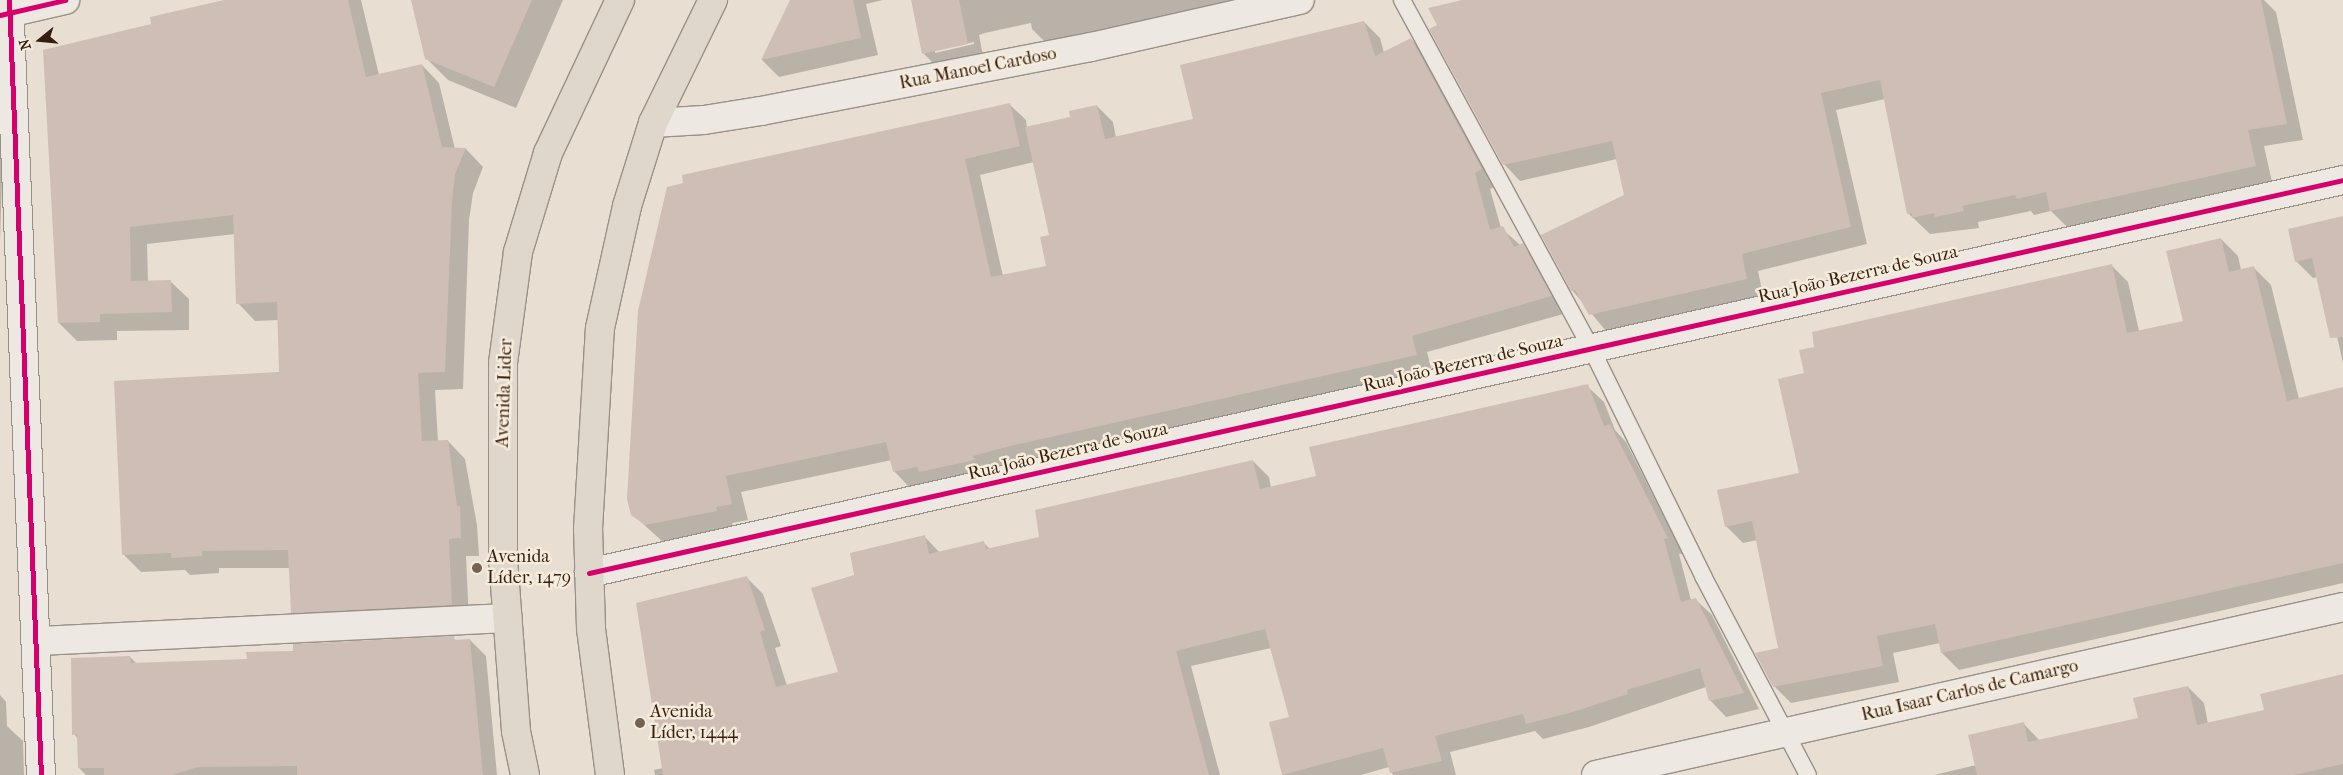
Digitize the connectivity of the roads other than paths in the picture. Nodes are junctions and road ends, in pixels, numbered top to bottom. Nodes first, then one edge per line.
1 (65, 0) edge
2 (620, 0) edge
3 (713, 0) edge
4 (1300, 0) edge
5 (1402, 0) edge
6 (6, 9) edge
7 (654, 123) junction
8 (2343, 180) edge
9 (1592, 350) junction
10 (589, 573) junction
11 (2343, 607) edge
12 (507, 618) junction
13 (38, 642) junction
14 (1786, 733) junction
15 (41, 775) edge
16 (525, 775) edge
17 (610, 775) edge
18 (1596, 775) edge
19 (1808, 775) edge

1 - 6 street
2 - 12 main road, Avenida Lider
3 - 7 main road
4 - 7 street, Rua Manoel Cardoso
5 - 9 lane
6 - 13 street
7 - 10 main road
8 - 9 street, Rua João Bezerra de Souza
9 - 10 street, Rua João Bezerra de Souza
9 - 14 lane
10 - 17 main road
11 - 14 street, Rua Isaar Carlos de Camargo
12 - 13 street
12 - 16 main road, Avenida Lider
13 - 15 street
14 - 18 street, Rua Isaar Carlos de Camargo
14 - 19 lane

